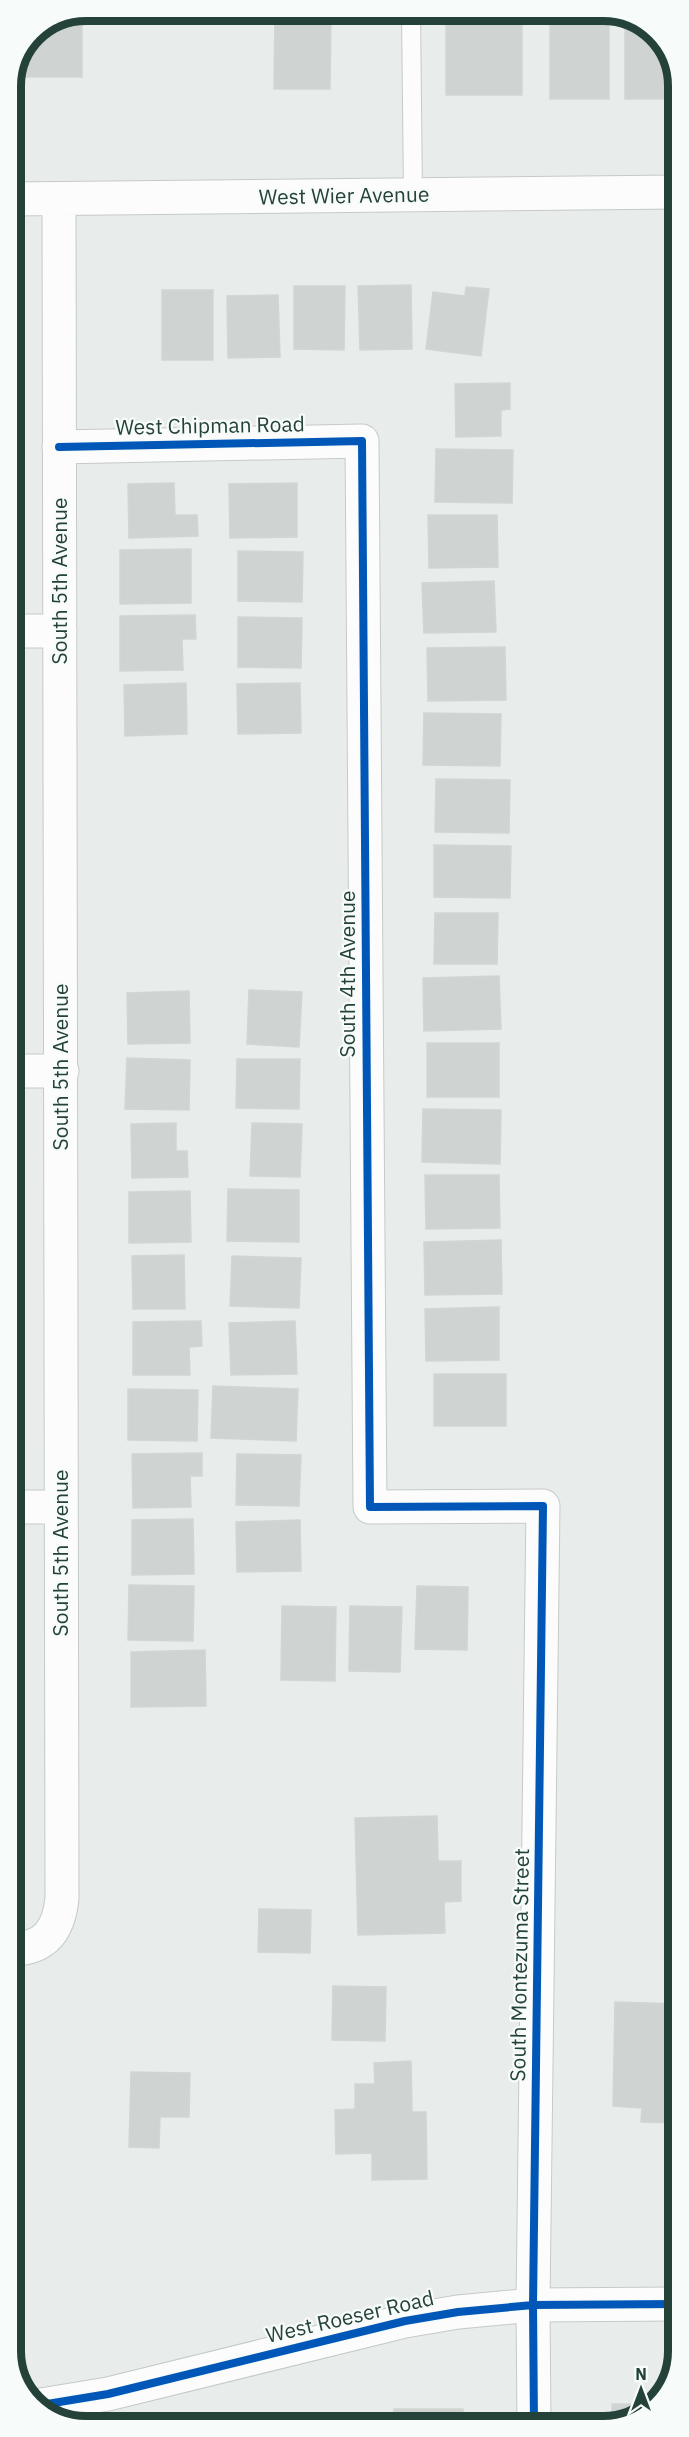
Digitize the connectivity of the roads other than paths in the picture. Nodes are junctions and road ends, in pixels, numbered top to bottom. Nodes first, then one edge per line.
1 (411, 21) edge
2 (668, 192) edge
3 (413, 195) junction
4 (21, 199) edge
5 (59, 199) junction
6 (362, 441) joint
7 (59, 447) junction
8 (21, 631) edge
9 (60, 631) junction
10 (21, 1071) edge
11 (62, 1071) junction
12 (543, 1506) joint
13 (21, 1507) edge
14 (61, 1507) junction
15 (21, 1947) edge
16 (668, 2304) edge
17 (533, 2305) junction
18 (48, 2404) edge
19 (534, 2416) edge

1 - 3 lane
2 - 3 street, West Wier Avenue
3 - 5 street, West Wier Avenue
4 - 5 street, West Wier Avenue
5 - 7 street, South 5th Avenue
6 - 7 street, West Chipman Road
6 - 12 street, South 4th Avenue
7 - 9 street, South 5th Avenue
8 - 9 street
9 - 11 street, South 5th Avenue
10 - 11 street
11 - 14 street, South 5th Avenue
12 - 17 street, South Montezuma Street
13 - 14 street
14 - 15 street, South 5th Avenue
16 - 17 street, West Roeser Road
17 - 18 street, West Roeser Road
17 - 19 street, South Montezuma Street

